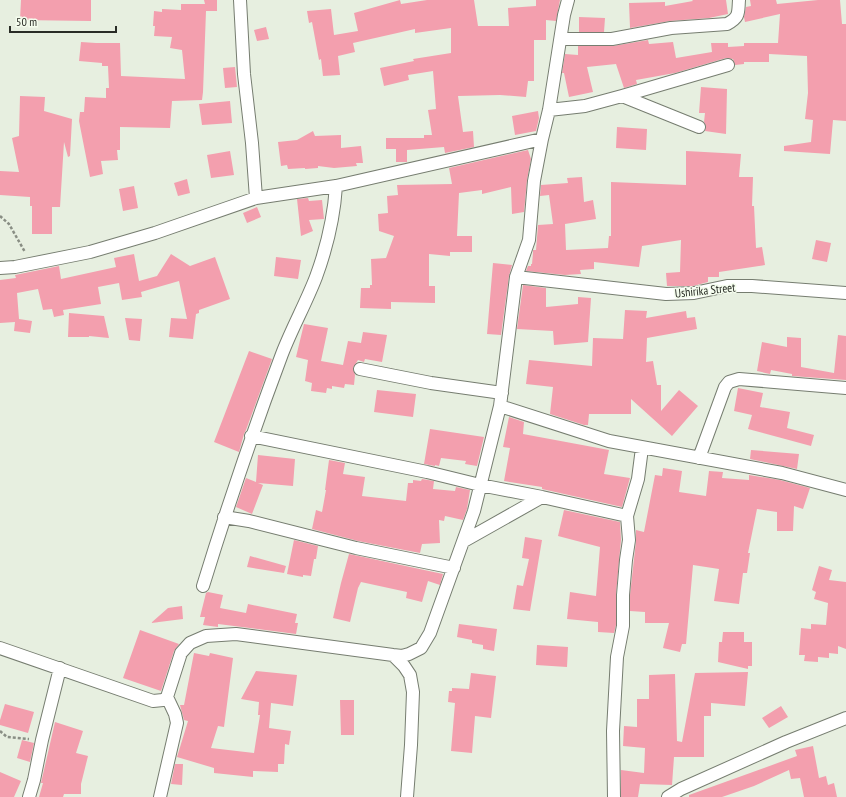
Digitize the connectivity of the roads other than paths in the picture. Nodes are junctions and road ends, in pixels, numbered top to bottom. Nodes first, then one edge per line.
1 (240, 0) edge
2 (568, 0) edge
3 (739, 0) edge
4 (561, 39) junction
5 (728, 65) dead end
6 (622, 96) junction
7 (549, 110) junction
8 (699, 127) dead end
9 (542, 139) junction
10 (336, 186) junction
11 (256, 198) junction
12 (0, 268) edge
13 (516, 277) junction
14 (846, 292) edge
15 (360, 369) dead end
16 (846, 388) edge
17 (502, 393) junction
18 (500, 406) junction
19 (251, 436) junction
20 (642, 448) junction
21 (699, 458) junction
22 (480, 485) junction
23 (846, 490) edge
24 (542, 496) junction
25 (627, 516) junction
26 (224, 517) junction
27 (464, 541) junction
28 (454, 568) junction
29 (203, 586) dead end
30 (0, 648) edge
31 (393, 656) junction
32 (60, 668) junction
33 (167, 697) junction
34 (846, 718) edge
35 (29, 797) edge
36 (160, 797) edge
37 (407, 797) edge
38 (614, 797) edge
39 (668, 797) edge

1 - 11 street
2 - 4 street
3 - 4 street
4 - 7 street
5 - 6 street
6 - 7 street
6 - 8 street
7 - 9 street
9 - 10 street
9 - 13 street
10 - 11 street
10 - 19 street
11 - 12 street
13 - 14 street, Ushirika Street
13 - 17 street
15 - 17 street
16 - 21 street
17 - 18 street
18 - 20 street
18 - 22 street
19 - 22 street
19 - 26 street
20 - 21 street
20 - 25 street
21 - 23 street
22 - 24 street
22 - 27 street
24 - 25 street
24 - 27 street
25 - 38 street
26 - 28 street
26 - 29 street
27 - 28 street
28 - 31 street
30 - 32 street
31 - 33 street
31 - 37 street
32 - 33 street
32 - 35 street
33 - 36 street
34 - 39 street

